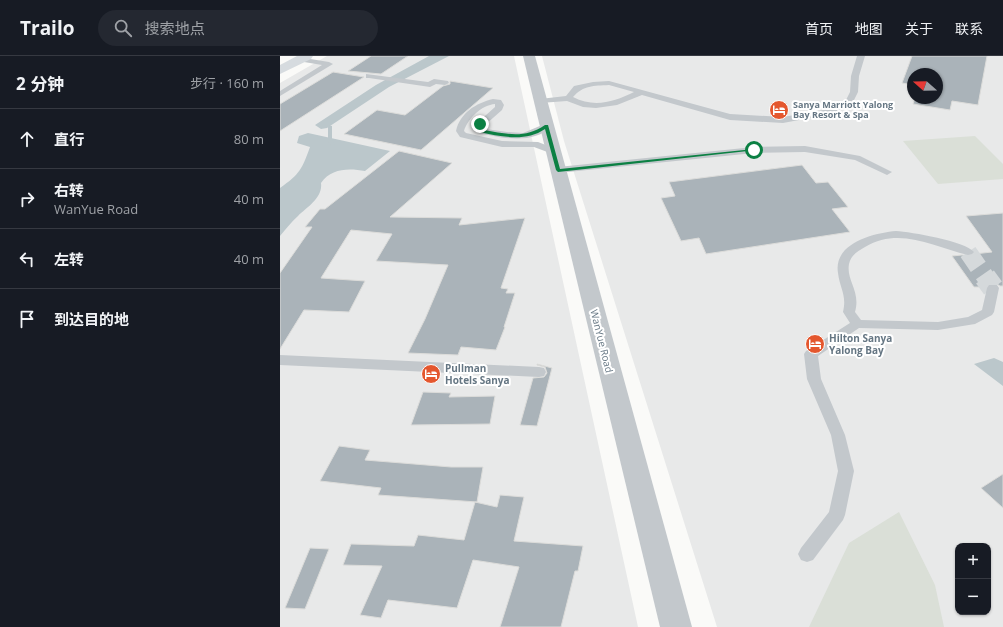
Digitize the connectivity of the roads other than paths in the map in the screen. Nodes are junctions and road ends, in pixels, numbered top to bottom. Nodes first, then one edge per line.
1 (529, 56) edge
2 (862, 56) edge
3 (304, 57) edge
4 (280, 70) edge
5 (369, 76) dead end
6 (445, 83) dead end
7 (641, 92) junction
8 (280, 94) edge
9 (568, 98) junction
10 (540, 101) junction
11 (547, 126) junction
12 (556, 161) junction
13 (887, 172) dead end
14 (968, 252) tunnel mouth
15 (993, 288) dead end
16 (857, 324) junction
17 (280, 360) edge
18 (539, 372) dead end
19 (807, 554) dead end
20 (676, 627) edge

1 - 10 street, WanYue Road
2 - 7 lane
3 - 4 street
3 - 8 lane
5 - 6 lane
7 - 9 lane
7 - 9 lane
9 - 10 lane
10 - 11 street, WanYue Road
11 - 12 street, WanYue Road
11 - 12 lane
12 - 13 lane
12 - 20 street, WanYue Road
14 - 16 lane
15 - 16 lane
16 - 19 lane
17 - 18 lane

